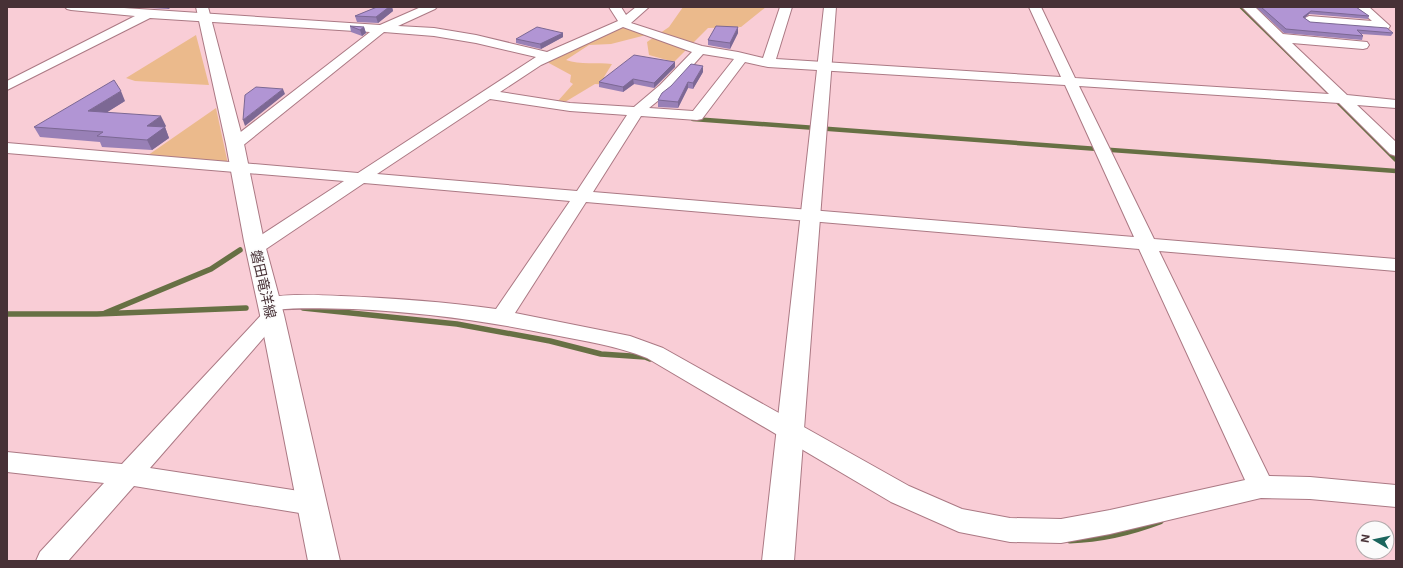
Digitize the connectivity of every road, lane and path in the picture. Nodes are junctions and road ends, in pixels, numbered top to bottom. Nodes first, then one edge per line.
1 (71, 7) edge
2 (432, 7) edge
3 (615, 7) edge
4 (644, 7) edge
5 (786, 7) edge
6 (830, 7) edge
7 (1035, 7) edge
8 (1248, 7) edge
9 (1362, 7) edge
10 (209, 10) edge
11 (148, 14) junction
12 (1309, 20) edge
13 (625, 22) junction
14 (382, 29) junction
15 (1280, 38) junction
16 (1363, 45) dead end
17 (700, 50) junction
18 (550, 57) junction
19 (742, 57) junction
20 (768, 62) junction
21 (824, 66) junction
22 (1071, 82) junction
23 (7, 86) edge
24 (488, 94) junction
25 (1342, 99) junction
26 (1396, 104) edge
27 (637, 112) junction
28 (235, 144) junction
29 (7, 148) edge
30 (1396, 151) edge
31 (239, 168) junction
32 (360, 178) junction
33 (582, 196) junction
34 (810, 215) junction
35 (1147, 244) junction
36 (256, 247) junction
37 (1396, 265) edge
38 (270, 310) junction
39 (502, 317) junction
40 (790, 430) junction
41 (7, 462) edge
42 (129, 475) junction
43 (1261, 487) junction
44 (1396, 496) edge
45 (312, 504) junction
46 (50, 561) edge
47 (324, 561) edge
48 (778, 561) edge

1 - 11 street
2 - 14 street
3 - 13 street
4 - 13 street
5 - 20 street
6 - 21 main road
7 - 22 street
8 - 15 street
9 - 12 street
10 - 11 street
10 - 14 street
10 - 28 main road, 磐田竜洋線
11 - 23 street
13 - 17 street
13 - 18 street
14 - 18 street
14 - 28 street
15 - 16 street
15 - 25 street
17 - 19 street
17 - 27 street
18 - 24 street
19 - 20 street
19 - 27 street
20 - 21 street
21 - 22 street
21 - 34 main road
22 - 25 street
22 - 35 street
24 - 27 street
24 - 32 street
25 - 26 street
25 - 30 street
27 - 33 street
28 - 31 main road, 磐田竜洋線
29 - 31 street
31 - 32 street
31 - 36 main road, 磐田竜洋線
32 - 33 street
32 - 36 street
33 - 34 street
33 - 39 street
34 - 35 street
34 - 40 main road
35 - 37 street
35 - 43 street
36 - 38 main road, 磐田竜洋線
38 - 39 street
38 - 42 street
38 - 45 main road, 磐田竜洋線
39 - 40 street
40 - 43 street
40 - 48 main road
41 - 42 street
42 - 45 street
42 - 46 street
43 - 44 street
45 - 47 main road, 磐田竜洋線

